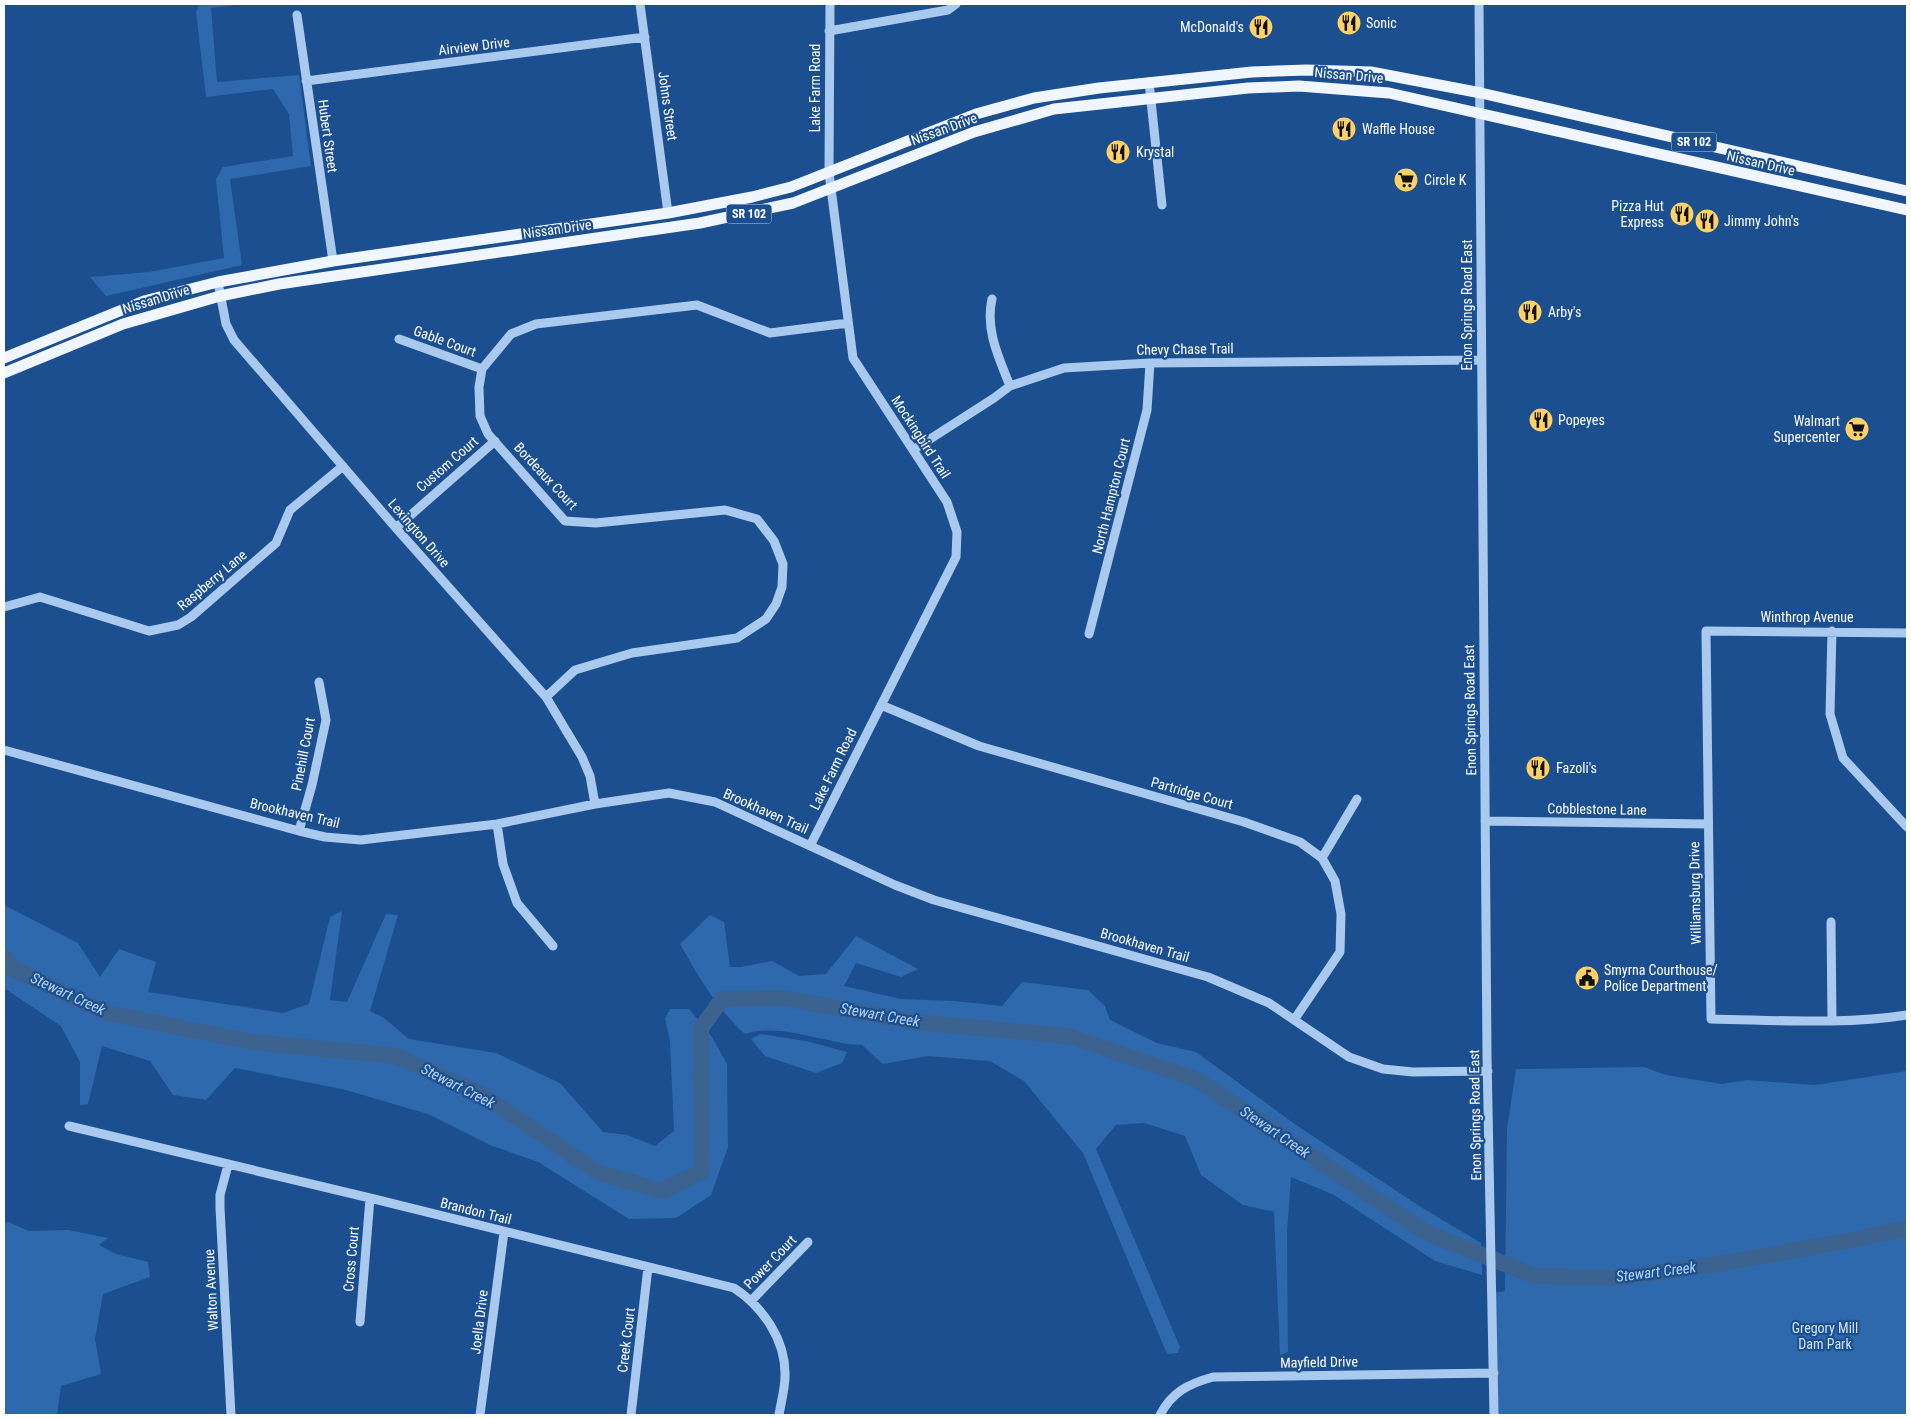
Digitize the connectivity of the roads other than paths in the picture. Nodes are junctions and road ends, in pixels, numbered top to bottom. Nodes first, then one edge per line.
1 (640, 4) edge
2 (830, 4) edge
3 (956, 4) edge
4 (1479, 4) edge
5 (296, 15) dead end
6 (829, 31) junction
7 (645, 37) junction
8 (306, 81) junction
9 (1149, 82) junction
10 (1481, 93) junction
11 (1150, 99) junction
12 (1480, 114) junction
13 (828, 173) junction
14 (830, 188) junction
15 (1907, 191) edge
16 (1162, 205) dead end
17 (1907, 210) edge
18 (668, 213) junction
19 (333, 262) junction
20 (218, 282) junction
21 (220, 296) junction
22 (992, 299) dead end
23 (848, 323) junction
24 (399, 339) dead end
25 (4, 358) edge
26 (1480, 360) junction
27 (1150, 363) junction
28 (482, 369) junction
29 (4, 373) edge
30 (1010, 386) junction
31 (494, 441) junction
32 (913, 450) junction
33 (343, 466) junction
34 (396, 528) junction
35 (4, 607) edge
36 (1706, 631) joint
37 (1832, 631) junction
38 (1907, 632) edge
39 (1089, 634) dead end
40 (319, 682) dead end
41 (546, 697) junction
42 (881, 705) junction
43 (4, 750) edge
44 (1357, 799) dead end
45 (595, 804) junction
46 (1486, 821) junction
47 (497, 824) junction
48 (1708, 824) junction
49 (1907, 827) edge
50 (299, 831) junction
51 (810, 846) junction
52 (1322, 858) junction
53 (1831, 922) dead end
54 (553, 946) dead end
55 (1907, 1015) edge
56 (1294, 1020) junction
57 (1832, 1021) junction
58 (1488, 1071) junction
59 (69, 1126) dead end
60 (228, 1165) junction
61 (370, 1198) junction
62 (504, 1232) junction
63 (808, 1242) dead end
64 (648, 1267) junction
65 (751, 1301) junction
66 (360, 1322) dead end
67 (1494, 1374) junction
68 (231, 1415) edge
69 (480, 1415) edge
70 (631, 1415) edge
71 (779, 1415) edge
72 (1160, 1415) edge
73 (1494, 1415) edge

1 - 7 street, Johns Street
2 - 6 street, Lake Farm Road
3 - 6 street
4 - 10 street, Enon Springs Road East
5 - 8 street, Hubert Street
6 - 13 street, Lake Farm Road
7 - 8 street, Airview Drive
7 - 18 street, Johns Street
8 - 19 street, Hubert Street
9 - 10 main road, Nissan Drive / SR 102
9 - 11 street
9 - 13 main road, Nissan Drive / SR 102
10 - 12 street, Enon Springs Road East
10 - 15 main road, Nissan Drive / SR 102
11 - 12 main road, Nissan Drive / SR 102
11 - 14 main road, Nissan Drive / SR 102
11 - 16 street
12 - 17 main road, Nissan Drive / SR 102
12 - 26 street, Enon Springs Road East
13 - 14 street, Mockingbird Trail
13 - 18 main road, Nissan Drive / SR 102
14 - 21 main road, Nissan Drive / SR 102
14 - 23 street, Mockingbird Trail
18 - 19 main road, Nissan Drive / SR 102
19 - 20 main road, Nissan Drive / SR 102
20 - 21 street, Lexington Drive
20 - 25 main road, Nissan Drive / SR 102
21 - 29 main road, Nissan Drive / SR 102
21 - 33 street, Lexington Drive
22 - 30 street
23 - 28 street
23 - 32 street, Mockingbird Trail
24 - 28 street, Gable Court
26 - 27 street, Chevy Chase Trail
26 - 46 street, Enon Springs Road East
27 - 30 street, Chevy Chase Trail
27 - 39 street, North Hampton Court
28 - 31 street, Bordeaux Court
30 - 32 street, Chevy Chase Trail
31 - 34 street, Custom Court
31 - 41 street, Bordeaux Court
32 - 42 street, Mockingbird Trail
33 - 34 street, Lexington Drive
33 - 35 street, Raspberry Lane
34 - 41 street, Lexington Drive
36 - 37 street, Winthrop Avenue
36 - 48 street, Williamsburg Drive
37 - 38 street, Winthrop Avenue
37 - 49 street
40 - 50 street, Pinehill Court
41 - 45 street, Lexington Drive
42 - 51 street, Lake Farm Road
42 - 52 street, Partridge Court
43 - 50 street, Brookhaven Trail
44 - 52 street
45 - 47 street, Brookhaven Trail
45 - 51 street, Brookhaven Trail
46 - 48 street, Cobblestone Lane
46 - 58 street, Enon Springs Road East
47 - 50 street, Brookhaven Trail
47 - 54 street
48 - 57 street, Williamsburg Drive
51 - 56 street, Brookhaven Trail
52 - 56 street, Partridge Court
53 - 57 street
55 - 57 street, Williamsburg Drive
56 - 58 street, Brookhaven Trail
58 - 67 street, Enon Springs Road East
59 - 60 street, Brandon Trail
60 - 61 street, Brandon Trail
60 - 68 street, Walton Avenue
61 - 62 street, Brandon Trail
61 - 66 street, Cross Court
62 - 64 street, Brandon Trail
62 - 69 street, Joella Drive
63 - 65 street, Power Court
64 - 65 street, Brandon Trail
64 - 70 street, Creek Court
65 - 71 street, Brandon Trail
67 - 72 street, Mayfield Drive
67 - 73 street, Enon Springs Road East

